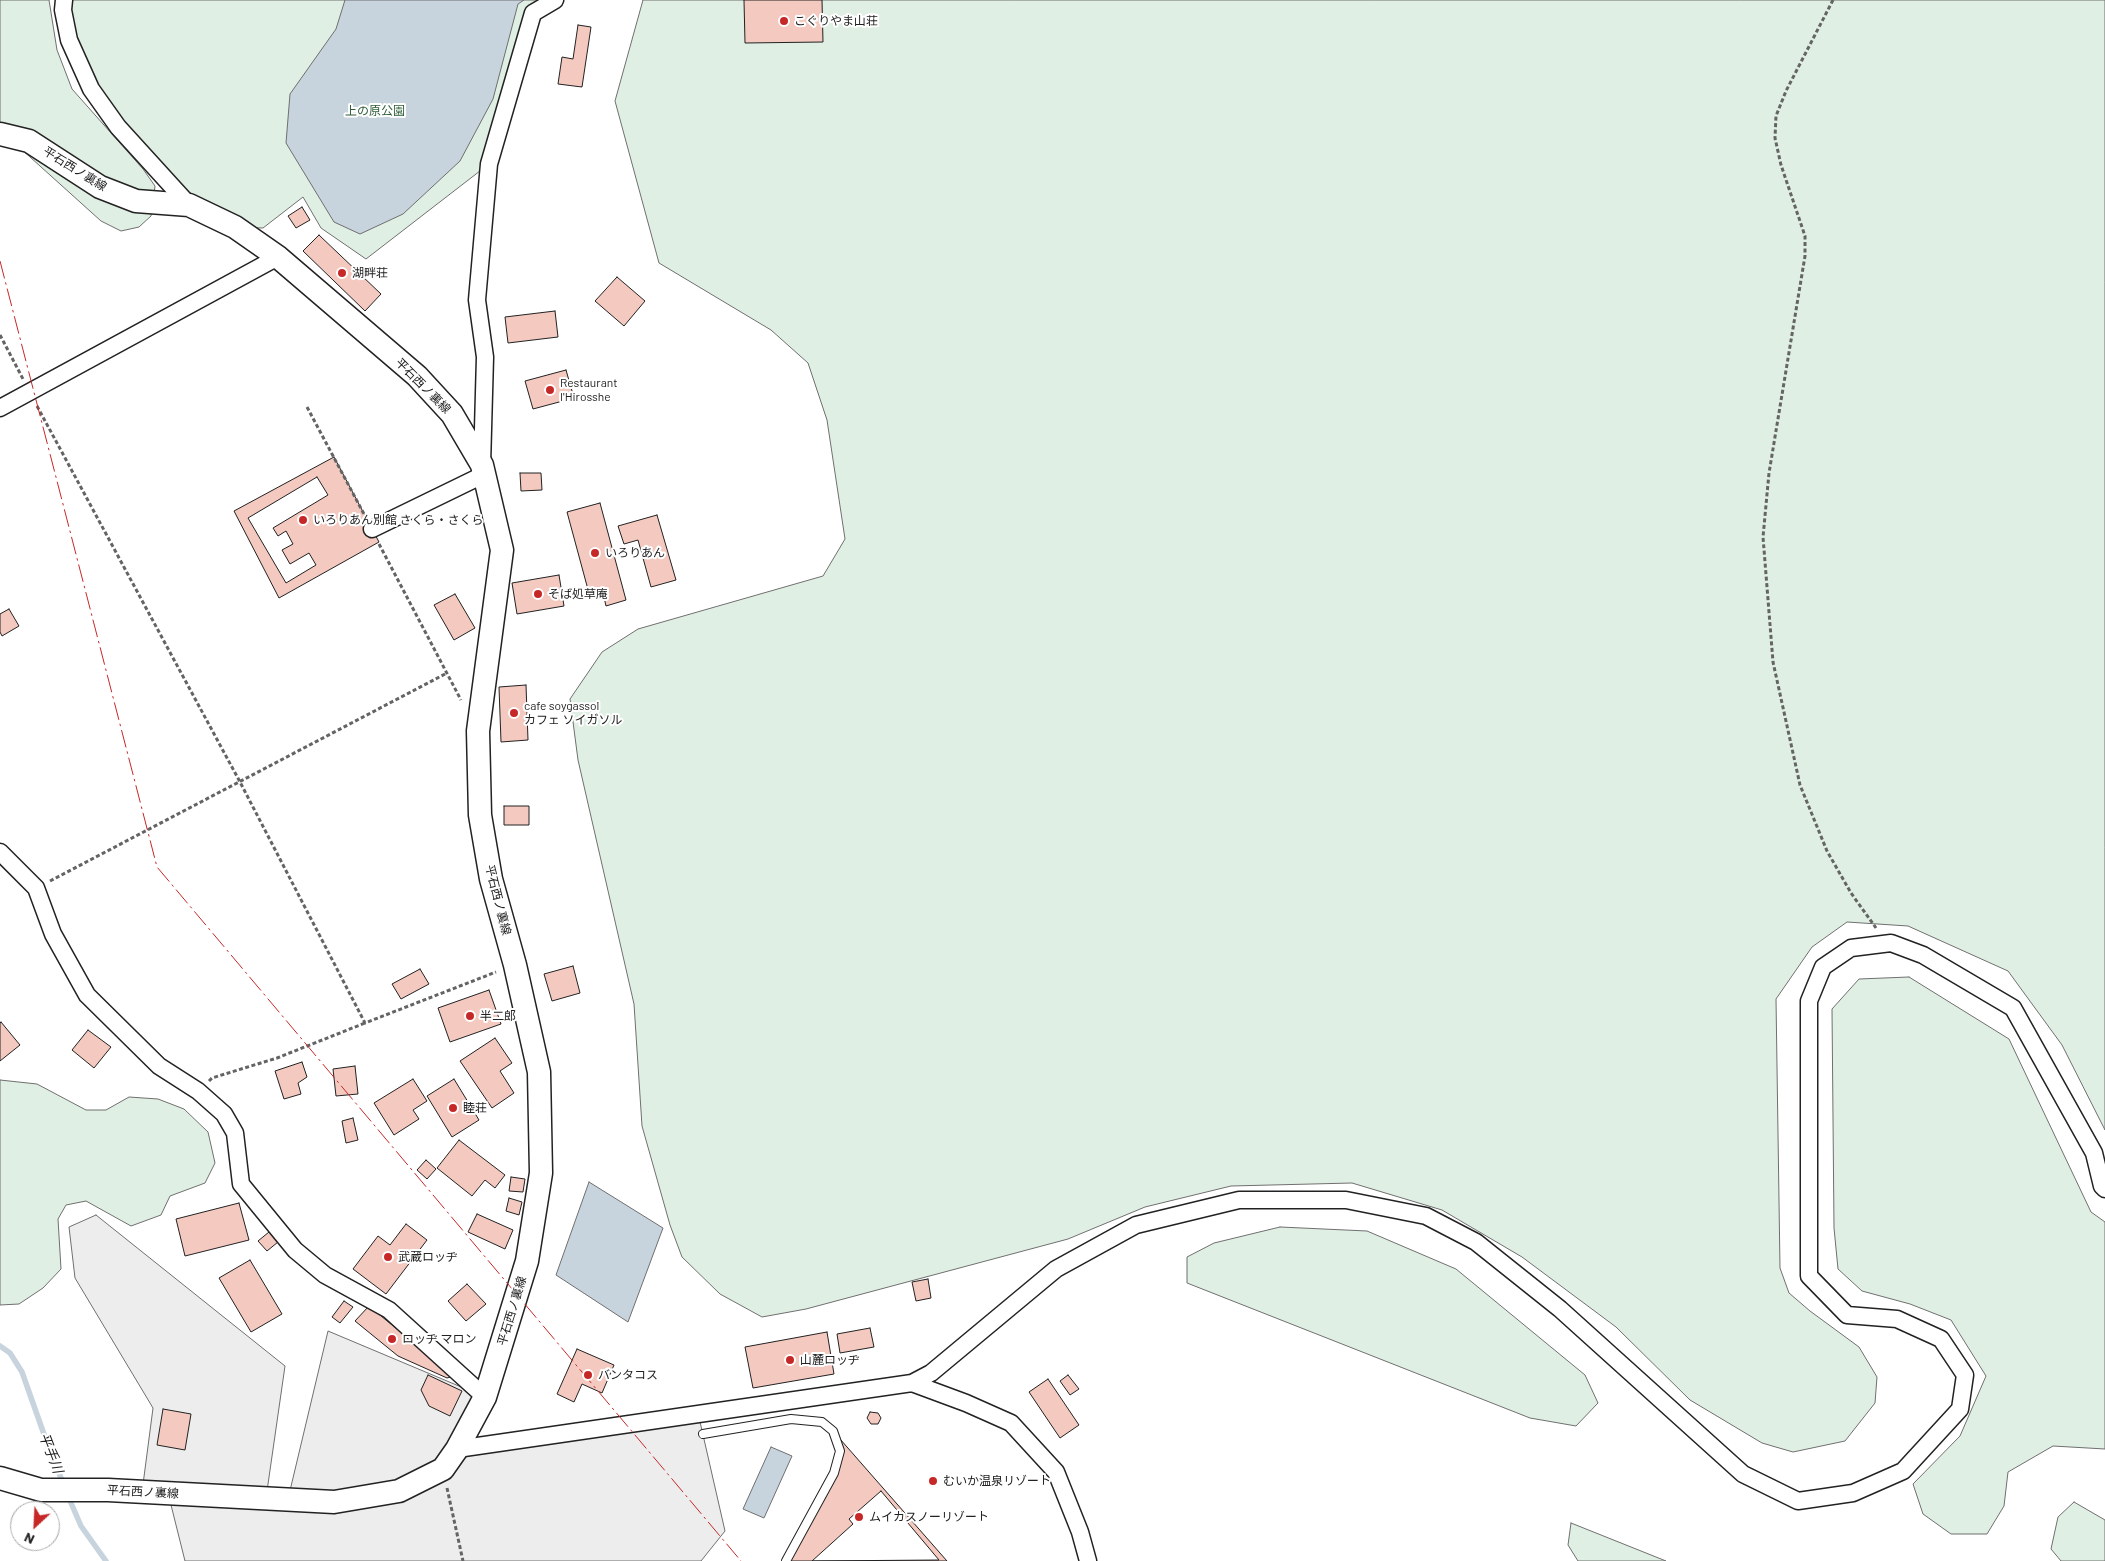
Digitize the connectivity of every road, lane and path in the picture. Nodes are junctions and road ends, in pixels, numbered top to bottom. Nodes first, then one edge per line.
1 (64, 0) edge
2 (555, 0) edge
3 (1833, 0) edge
4 (0, 134) edge
5 (189, 205) junction
6 (278, 257) junction
7 (0, 335) edge
8 (30, 392) junction
9 (307, 407) dead end
10 (0, 408) edge
11 (484, 470) junction
12 (372, 529) junction
13 (447, 673) junction
14 (478, 731) junction
15 (240, 782) junction
16 (0, 852) edge
17 (36, 888) junction
18 (1891, 943) junction
19 (515, 965) junction
20 (365, 1023) junction
21 (198, 1091) junction
22 (2105, 1190) edge
23 (912, 1383) junction
24 (485, 1397) junction
25 (703, 1434) dead end
26 (457, 1449) junction
27 (443, 1469) junction
28 (0, 1478) edge
29 (463, 1561) edge
30 (786, 1561) edge
31 (1088, 1561) edge

1 - 5 street
2 - 11 street
3 - 18 path
4 - 5 main road, 平石西ノ裏線
5 - 6 main road, 平石西ノ裏線
6 - 8 street
6 - 11 main road, 平石西ノ裏線
7 - 8 path
8 - 10 street
8 - 15 path
9 - 12 path
11 - 12 street
11 - 14 main road, 平石西ノ裏線
12 - 13 path
13 - 14 path
13 - 15 path
14 - 19 main road, 平石西ノ裏線
15 - 17 path
15 - 20 path
16 - 17 street
17 - 21 street
18 - 22 street
18 - 23 street
19 - 20 path
19 - 24 main road, 平石西ノ裏線
20 - 21 path
21 - 24 street
23 - 26 street
23 - 31 street
24 - 26 main road, 平石西ノ裏線
25 - 30 lane
26 - 27 main road, 平石西ノ裏線
27 - 28 main road, 平石西ノ裏線
27 - 29 path

